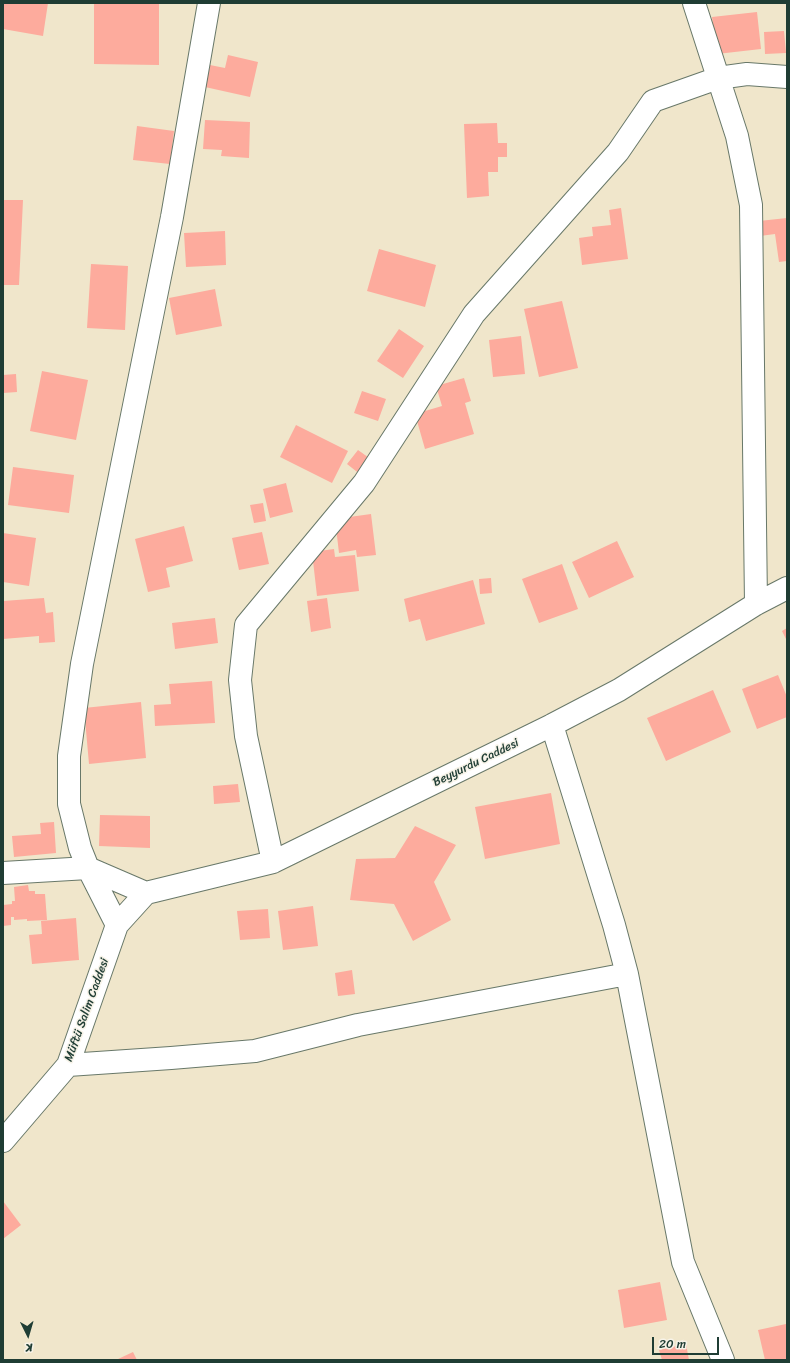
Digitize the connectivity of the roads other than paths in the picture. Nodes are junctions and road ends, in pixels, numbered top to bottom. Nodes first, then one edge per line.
1 (209, 3) edge
2 (694, 3) edge
3 (787, 77) edge
4 (718, 78) junction
5 (787, 588) edge
6 (756, 604) junction
7 (552, 725) junction
8 (273, 862) junction
9 (88, 868) junction
10 (3, 873) edge
11 (146, 893) junction
12 (117, 926) junction
13 (627, 974) junction
14 (68, 1065) junction
15 (3, 1141) edge
16 (723, 1360) edge

1 - 9 street
2 - 4 street
3 - 4 street
4 - 6 street
4 - 8 street
5 - 6 street, Beyyurdu Caddesi
6 - 7 street, Beyyurdu Caddesi
7 - 8 street, Beyyurdu Caddesi
7 - 13 street
8 - 11 street, Beyyurdu Caddesi
9 - 10 street
9 - 11 street
9 - 12 street
11 - 12 street, Müftü Salim Caddesi
12 - 14 street, Müftü Salim Caddesi
13 - 14 street
13 - 16 street
14 - 15 street, Müftü Salim Caddesi

